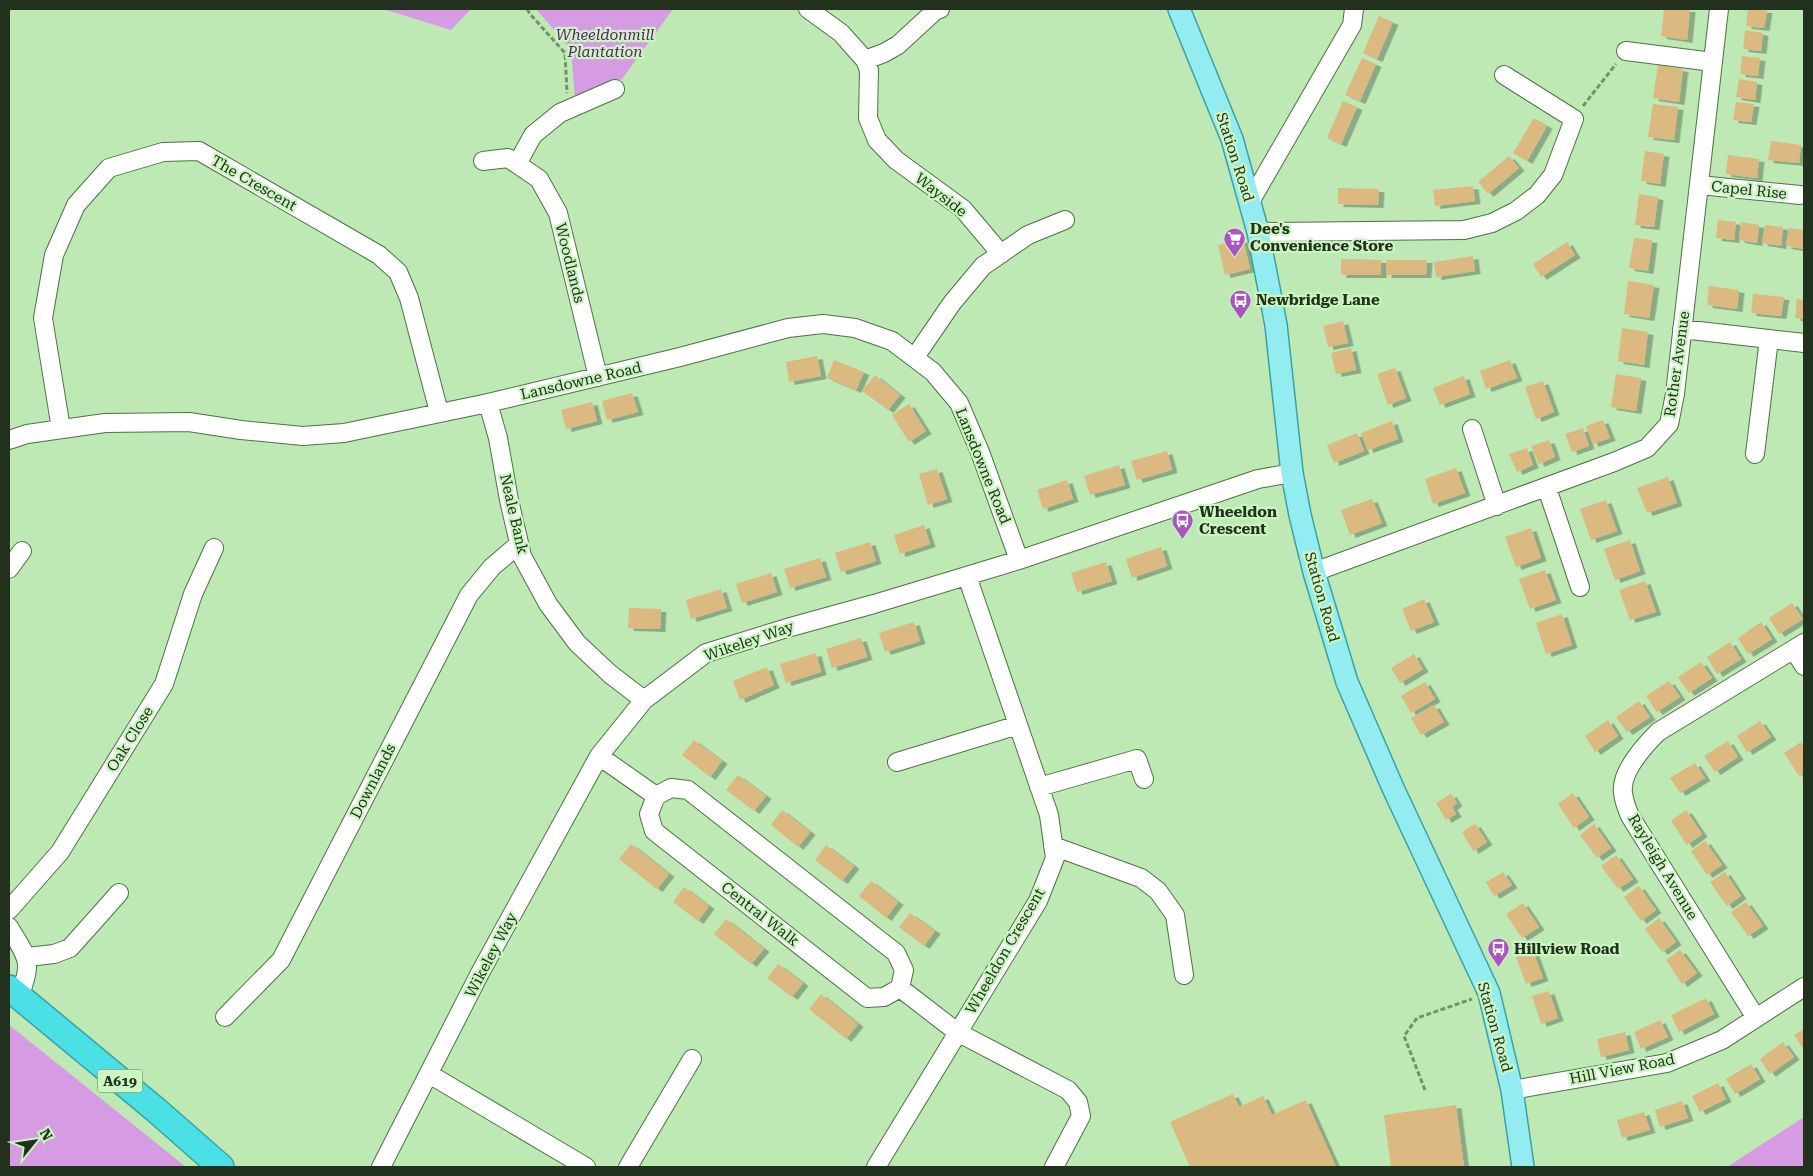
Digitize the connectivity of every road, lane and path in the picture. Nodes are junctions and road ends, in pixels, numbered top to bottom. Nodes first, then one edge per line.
1 (527, 9) edge
2 (808, 9) edge
3 (940, 9) edge
4 (1178, 9) edge
5 (1354, 9) edge
6 (1719, 9) edge
7 (1626, 51) joint
8 (865, 60) junction
9 (1713, 62) junction
10 (1504, 75) dead end
11 (615, 89) dead end
12 (567, 110) junction
13 (1574, 119) junction
14 (483, 161) dead end
15 (517, 164) junction
16 (1699, 185) junction
17 (1800, 195) dead end
18 (1250, 202) junction
19 (1064, 220) dead end
20 (1258, 232) junction
21 (1001, 254) junction
22 (1682, 329) junction
23 (1769, 339) junction
24 (1804, 343) edge
25 (915, 357) junction
26 (598, 376) junction
27 (488, 403) junction
28 (440, 412) junction
29 (61, 429) junction
30 (1472, 429) dead end
31 (9, 440) edge
32 (1755, 454) dead end
33 (1292, 473) junction
34 (1547, 488) junction
35 (1497, 506) junction
36 (519, 544) junction
37 (214, 548) dead end
38 (22, 551) dead end
39 (1019, 560) junction
40 (9, 569) edge
41 (1314, 572) junction
42 (967, 576) junction
43 (1580, 587) dead end
44 (1799, 646) edge
45 (1804, 666) edge
46 (644, 700) junction
47 (1018, 725) junction
48 (599, 756) junction
49 (897, 762) dead end
50 (1144, 779) dead end
51 (1039, 787) junction
52 (656, 796) junction
53 (1053, 846) junction
54 (119, 893) dead end
55 (9, 910) edge
56 (9, 927) edge
57 (27, 957) junction
58 (1184, 975) dead end
59 (1804, 987) edge
60 (900, 988) junction
61 (14, 992) edge
62 (1489, 994) junction
63 (225, 1017) dead end
64 (1756, 1018) junction
65 (957, 1032) junction
66 (692, 1059) dead end
67 (429, 1074) junction
68 (1425, 1090) dead end
69 (1512, 1090) junction
70 (221, 1167) edge
71 (381, 1167) edge
72 (586, 1167) edge
73 (628, 1167) edge
74 (876, 1167) edge
75 (1054, 1167) edge
76 (1523, 1167) edge

1 - 12 path
2 - 8 street
3 - 8 street
4 - 18 main road, Station Road
5 - 18 street
6 - 9 street, Rother Avenue
7 - 9 street
7 - 13 path
8 - 21 street, Wayside
9 - 16 street, Rother Avenue
10 - 13 street
11 - 12 street
12 - 15 street
13 - 20 street
14 - 15 street, Woodlands
15 - 26 street, Woodlands
16 - 17 street, Capel Rise
16 - 22 street, Rother Avenue
18 - 20 main road, Station Road
19 - 21 street
20 - 33 main road, Station Road
21 - 25 street
22 - 23 street
22 - 34 street, Rother Avenue
23 - 24 street
23 - 32 street
25 - 26 street, Lansdowne Road
25 - 39 street, Lansdowne Road
26 - 27 street, Lansdowne Road
27 - 28 street, Lansdowne Road
27 - 36 street, Neale Bank
28 - 29 street, Lansdowne Road
28 - 29 street, The Crescent
29 - 31 street, Lansdowne Road
30 - 35 street
33 - 39 street, Wikeley Way
33 - 41 main road, Station Road
34 - 35 street, Rother Avenue
34 - 43 street
35 - 41 street, Rother Avenue
36 - 46 street, Neale Bank
36 - 63 street, Downlands
37 - 55 street, Oak Close
38 - 40 street
39 - 42 street, Wikeley Way
41 - 62 main road, Station Road
42 - 46 street, Wikeley Way
42 - 47 street, Wheeldon Crescent
44 - 45 street
44 - 64 street, Rayleigh Avenue
46 - 48 street, Wikeley Way
47 - 49 street
47 - 51 street, Wheeldon Crescent
48 - 52 street
48 - 67 street, Wikeley Way
50 - 51 street
51 - 53 street, Wheeldon Crescent
52 - 60 street
52 - 60 street, Central Walk
53 - 58 street
53 - 65 street, Wheeldon Crescent
54 - 57 street
56 - 57 street
57 - 61 street
59 - 64 street, Hill View Road
60 - 65 street
61 - 70 highway, A619
62 - 68 path
62 - 69 main road, Station Road
64 - 69 street, Hill View Road
65 - 74 street, Wheeldon Crescent
65 - 75 street
66 - 73 street
67 - 71 street, Wikeley Way
67 - 72 street
69 - 76 main road, Station Road

